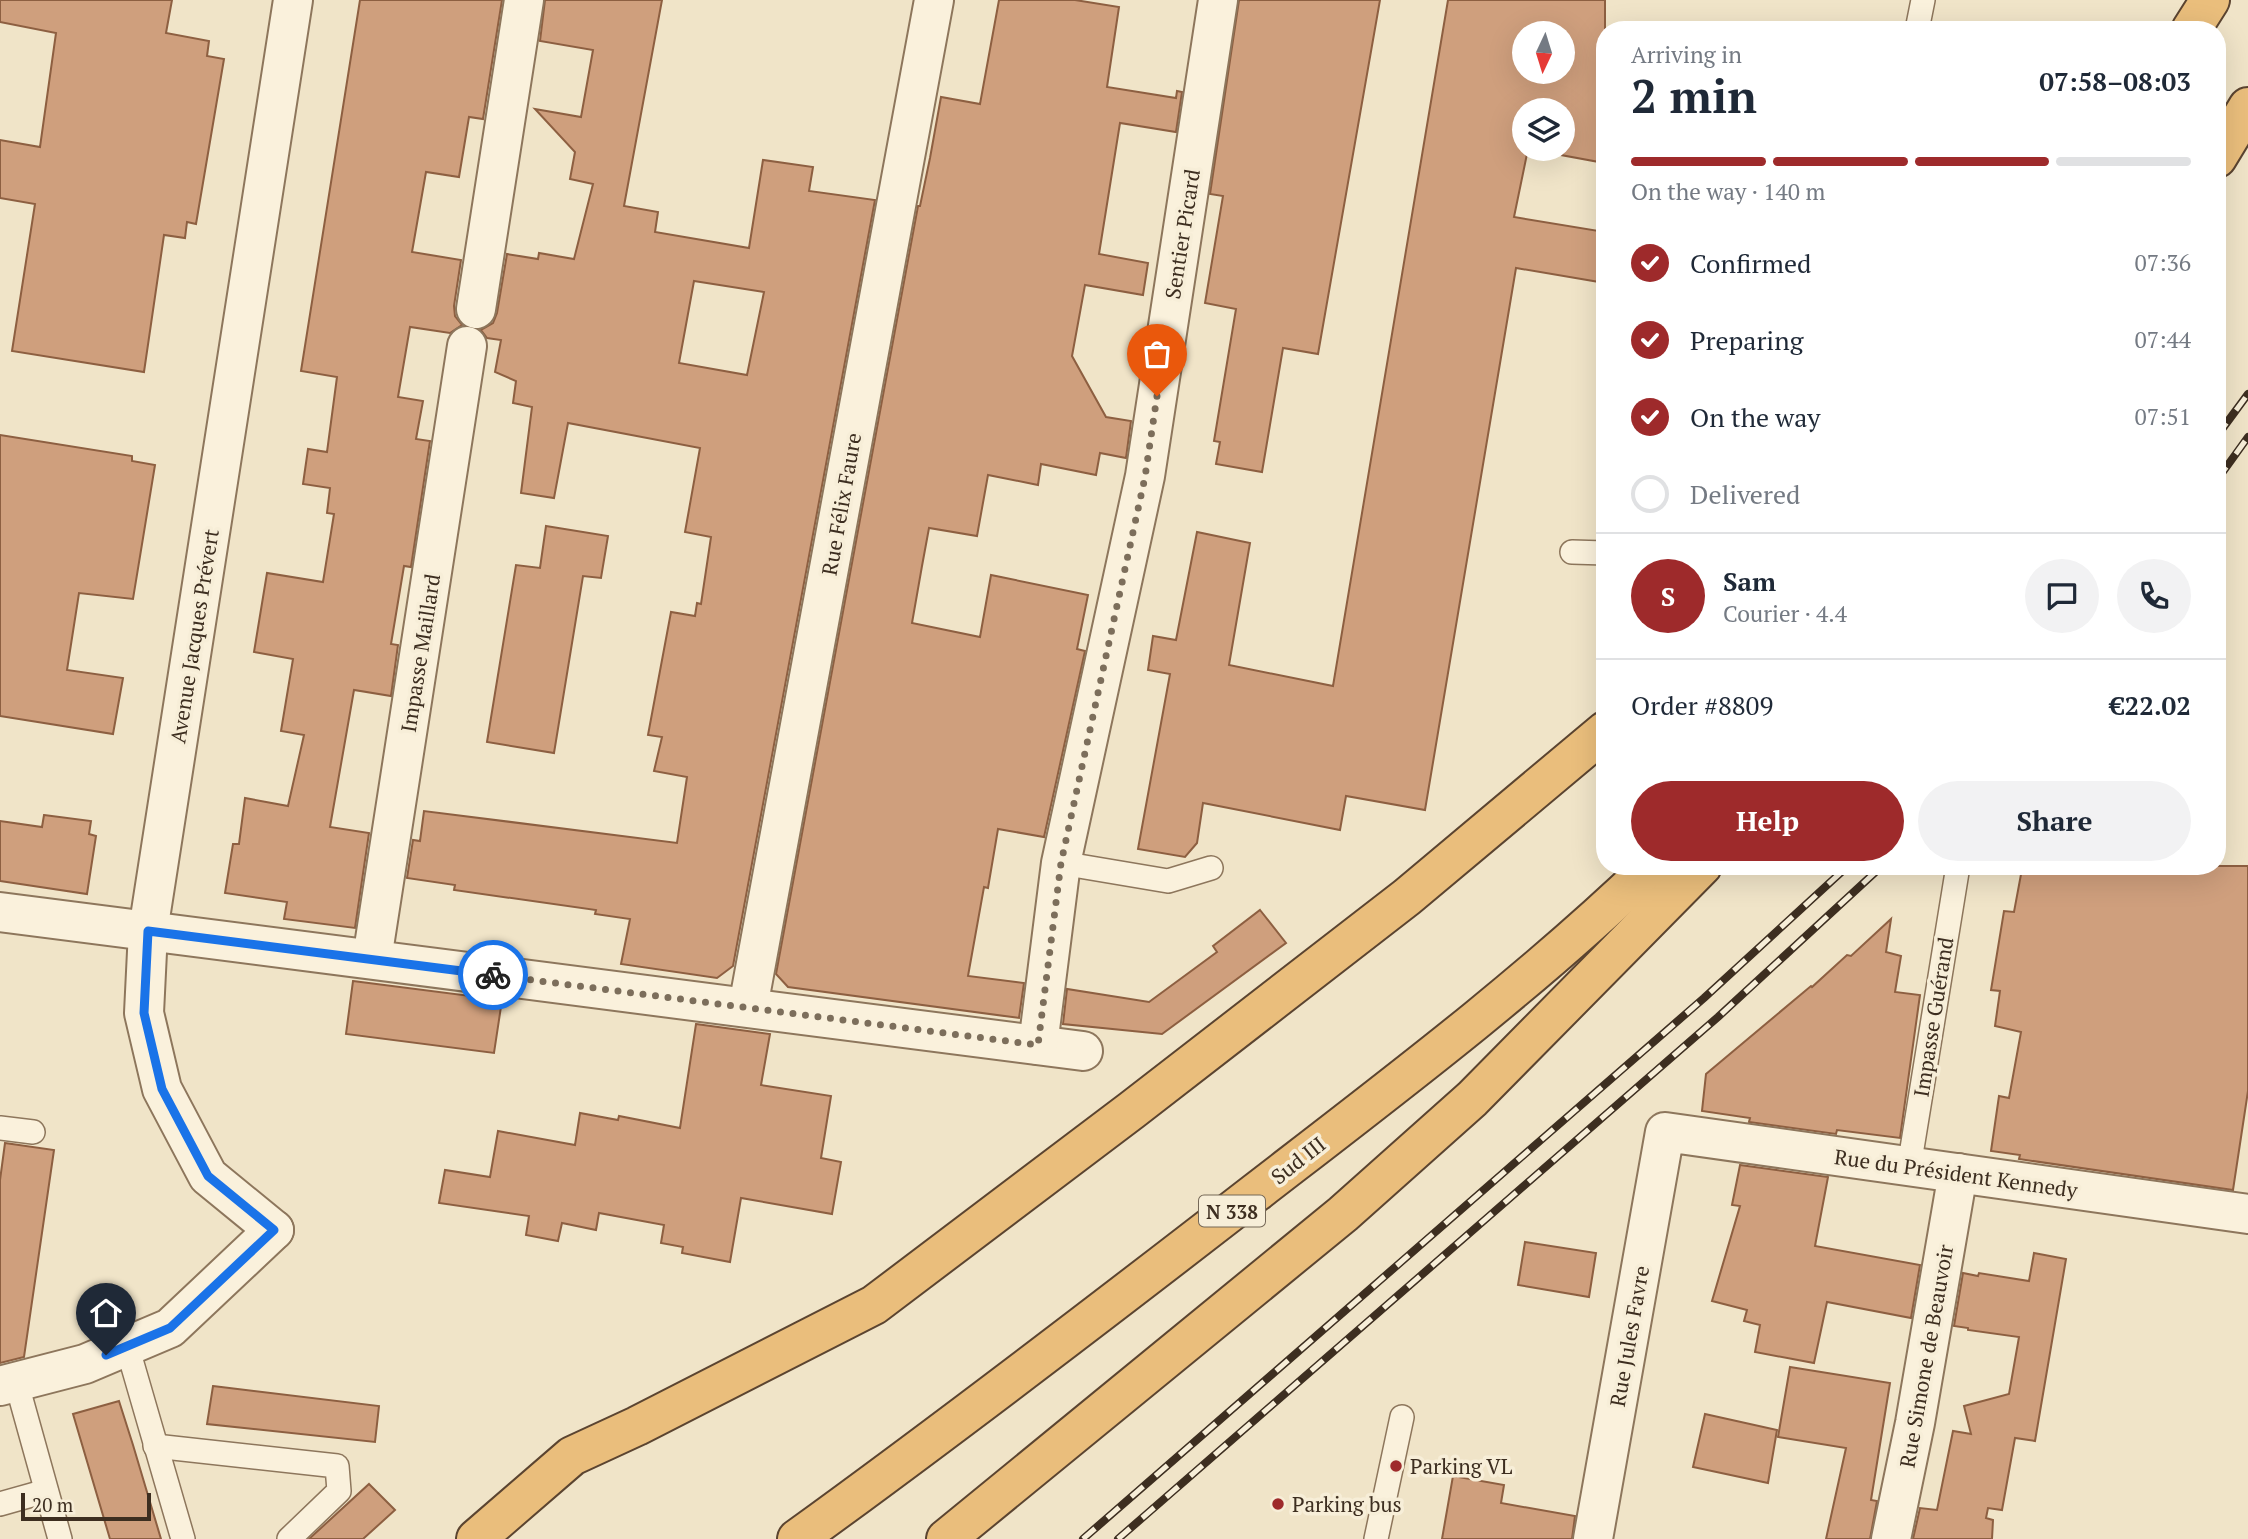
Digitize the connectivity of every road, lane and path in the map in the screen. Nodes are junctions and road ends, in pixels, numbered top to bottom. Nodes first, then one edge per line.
1 (293, 0) edge
2 (524, 0) edge
3 (934, 0) edge
4 (1218, 0) edge
5 (1923, 0) edge
6 (2210, 0) edge
7 (1919, 21) edge
8 (2197, 21) edge
9 (2248, 107) edge
10 (2226, 143) edge
11 (476, 309) dead end
12 (467, 346) dead end
13 (1572, 552) dead end
14 (1596, 553) edge
15 (1596, 739) edge
16 (1061, 863) junction
17 (1211, 869) dead end
18 (1643, 875) edge
19 (1693, 875) edge
20 (1957, 875) edge
21 (0, 912) edge
22 (148, 931) junction
23 (372, 959) junction
24 (748, 1007) junction
25 (1038, 1045) junction
26 (1083, 1051) dead end
27 (0, 1128) edge
28 (33, 1132) dead end
29 (1665, 1132) joint
30 (1909, 1167) junction
31 (1958, 1173) junction
32 (2247, 1207) edge
33 (127, 1346) junction
34 (8, 1383) edge
35 (1402, 1416) dead end
36 (156, 1446) junction
37 (46, 1491) junction
38 (0, 1504) edge
39 (60, 1539) edge
40 (183, 1539) edge
41 (289, 1539) edge
42 (477, 1539) edge
43 (797, 1539) edge
44 (946, 1539) edge
45 (1376, 1539) edge
46 (1593, 1539) edge
47 (1891, 1539) edge

1 - 22 street, Avenue Jacques Prévert
2 - 11 street
3 - 24 street, Rue Félix Faure
4 - 16 street, Sentier Picard
5 - 7 lane
6 - 8 highway
9 - 10 highway
12 - 23 street, Impasse Maillard
13 - 14 lane
15 - 42 highway
16 - 17 lane
16 - 25 street, Sentier Picard
18 - 43 highway, Sud III / N 338
19 - 44 highway
20 - 30 lane, Impasse Guérand
21 - 22 street
22 - 23 street
22 - 33 street, Avenue Jacques Prévert
23 - 24 street
24 - 25 street
25 - 26 street
27 - 28 lane
29 - 30 street, Rue du Président Kennedy
29 - 46 street, Rue Jules Favre
30 - 31 street, Rue du Président Kennedy
31 - 32 street, Rue du Président Kennedy
31 - 47 street, Rue Simone de Beauvoir
33 - 34 street
33 - 36 lane
34 - 37 lane
35 - 45 lane
36 - 40 lane
36 - 41 lane
37 - 38 lane
37 - 39 lane

